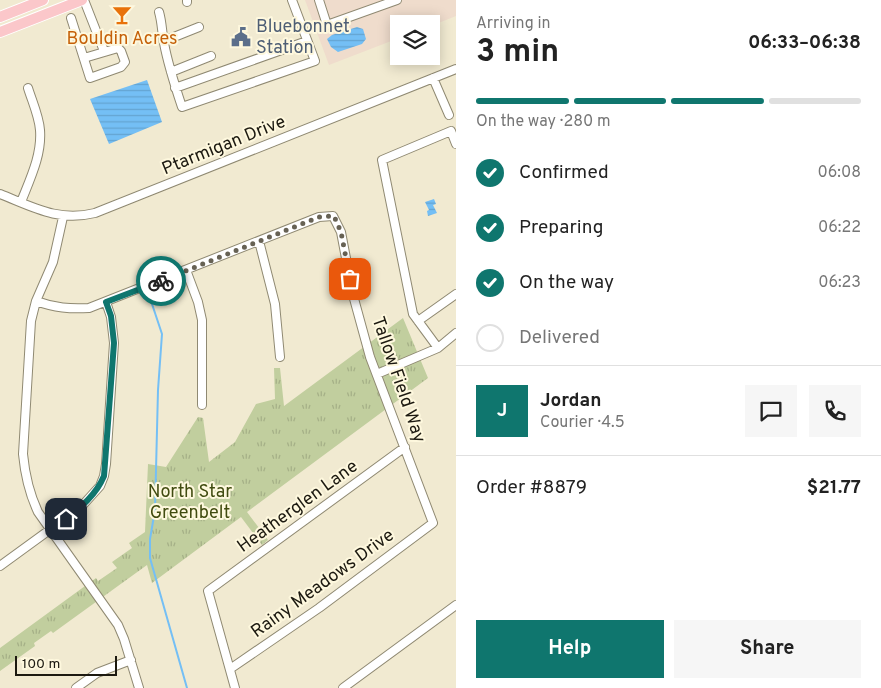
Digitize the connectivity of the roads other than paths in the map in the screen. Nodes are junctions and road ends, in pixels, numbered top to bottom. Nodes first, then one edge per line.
1 (43, 0) edge
2 (83, 0) edge
3 (292, 0) edge
4 (319, 0) edge
5 (397, 0) edge
6 (160, 12) dead end
7 (0, 17) edge
8 (71, 18) dead end
9 (199, 27) dead end
10 (0, 32) edge
11 (164, 41) junction
12 (307, 41) junction
13 (104, 52) junction
14 (211, 56) dead end
15 (84, 58) junction
16 (456, 69) edge
17 (171, 72) junction
18 (433, 78) junction
19 (28, 88) dead end
20 (175, 88) junction
21 (449, 115) dead end
22 (456, 144) edge
23 (0, 194) edge
24 (21, 202) junction
25 (63, 217) junction
26 (259, 241) junction
27 (186, 270) junction
28 (456, 294) edge
29 (36, 301) junction
30 (106, 302) junction
31 (418, 321) junction
32 (456, 333) edge
33 (438, 348) junction
34 (280, 356) dead end
35 (377, 374) junction
36 (202, 406) dead end
37 (405, 447) junction
38 (433, 523) joint
39 (50, 530) junction
40 (0, 566) edge
41 (456, 605) edge
42 (131, 660) junction
43 (230, 669) junction
44 (76, 688) edge
45 (139, 688) edge
46 (236, 688) edge
47 (342, 688) edge

1 - 7 main road
2 - 10 main road
2 - 13 street
3 - 12 street
4 - 5 street
6 - 11 street
8 - 15 street
9 - 11 street
11 - 17 street
12 - 20 street
12 - 20 street
13 - 15 street
13 - 15 street
14 - 17 street
16 - 18 street, Ptarmigan Drive
17 - 20 street
18 - 21 street
18 - 25 street, Ptarmigan Drive
19 - 24 street
22 - 31 street
23 - 24 street, Ptarmigan Drive
24 - 25 street, Ptarmigan Drive
25 - 29 street
26 - 27 street
26 - 34 street
26 - 35 street, Tallow Field Way
27 - 30 street
27 - 36 street
28 - 31 street
29 - 30 street
29 - 39 street
30 - 39 street
31 - 33 street
32 - 33 street
33 - 35 street
35 - 37 street, Tallow Field Way
37 - 38 street, Tallow Field Way
37 - 43 street, Heatherglen Lane
38 - 43 street, Rainy Meadows Drive
39 - 40 street
39 - 42 street
41 - 47 street
42 - 44 street
42 - 45 street
43 - 46 street

